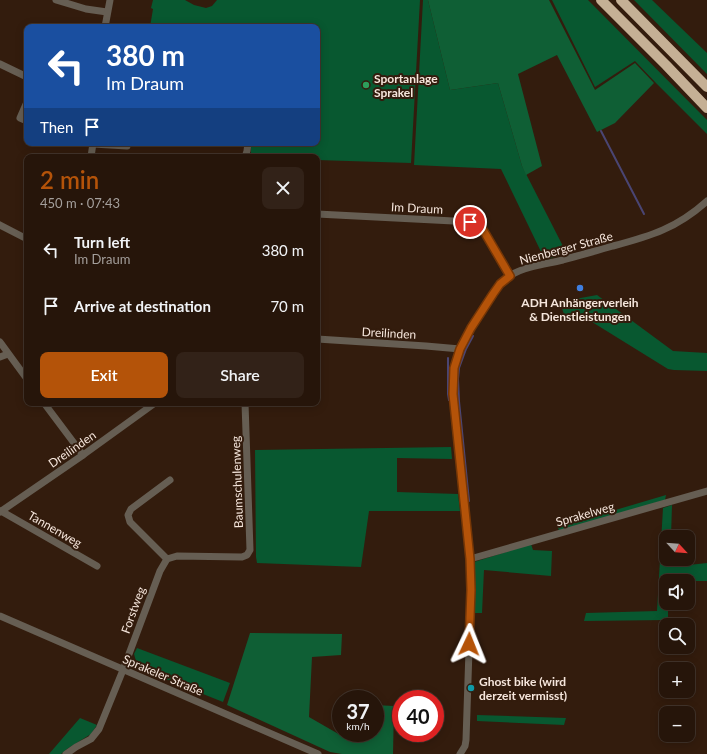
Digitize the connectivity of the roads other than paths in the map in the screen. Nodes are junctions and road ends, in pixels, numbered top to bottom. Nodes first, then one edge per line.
1 (56, 0) edge
2 (110, 0) edge
3 (601, 0) edge
4 (621, 0) edge
5 (107, 12) junction
6 (105, 24) edge
7 (0, 64) edge
8 (24, 76) edge
9 (707, 86) edge
10 (707, 108) edge
11 (24, 109) edge
12 (24, 120) edge
13 (707, 201) edge
14 (320, 214) edge
15 (0, 225) edge
16 (24, 237) edge
17 (510, 276) junction
18 (320, 339) edge
19 (0, 342) edge
20 (460, 349) junction
21 (8, 354) junction
22 (0, 357) edge
23 (24, 376) edge
24 (46, 406) edge
25 (151, 406) edge
26 (245, 406) edge
27 (83, 455) junction
28 (170, 480) dead end
29 (707, 491) edge
30 (1, 512) edge
31 (167, 559) junction
32 (470, 559) junction
33 (97, 566) dead end
34 (0, 616) edge
35 (123, 670) junction
36 (66, 754) edge
37 (318, 754) edge
38 (460, 754) edge

1 - 5 street
2 - 5 street
3 - 10 highway
4 - 9 highway
5 - 6 street
7 - 8 street
11 - 12 street
13 - 17 street, Nienberger Straße
14 - 17 street, Im Draum
15 - 16 street
17 - 20 street, Nienberger Straße
18 - 20 street, Dreilinden
19 - 21 street
20 - 32 street, Nienberger Straße
21 - 22 street
21 - 23 street
24 - 27 street
25 - 27 street, Dreilinden
26 - 31 street, Baumschulenweg
27 - 30 street, Dreilinden
28 - 31 street
29 - 32 street, Sprakelweg
30 - 33 street, Tannenweg
31 - 35 street, Forstweg
32 - 38 street, Nienberger Straße
34 - 35 street, Sprakeler Straße
35 - 36 street, Forstweg
35 - 37 street, Sprakeler Straße

